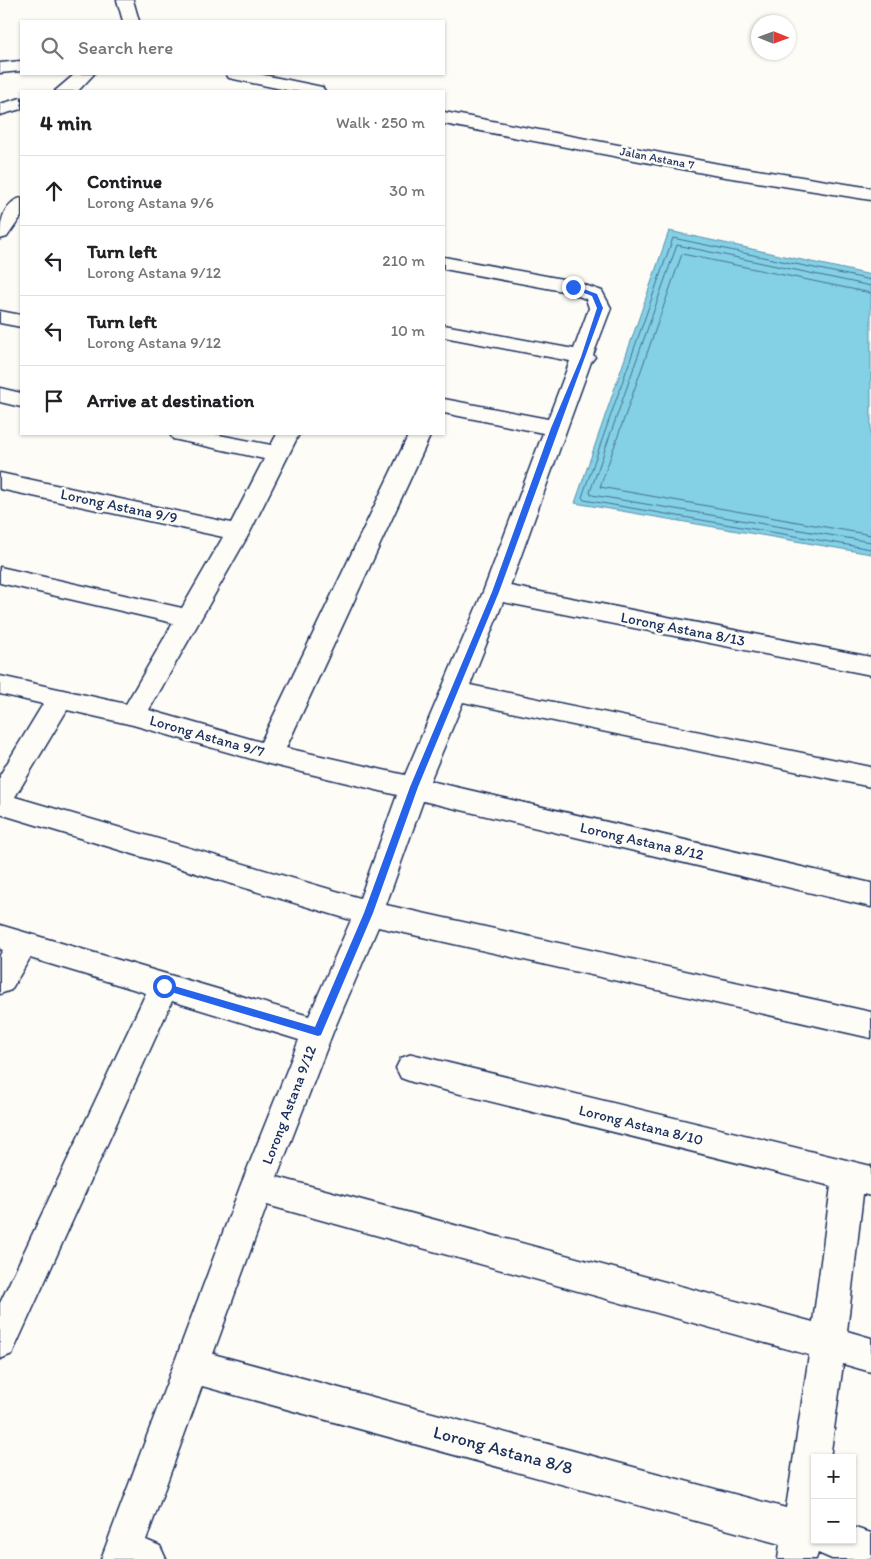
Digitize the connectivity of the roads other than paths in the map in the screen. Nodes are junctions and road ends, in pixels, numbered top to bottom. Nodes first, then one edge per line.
1 (125, 0) edge
2 (131, 20) edge
3 (20, 66) edge
4 (0, 68) edge
5 (84, 75) edge
6 (240, 75) edge
7 (66, 90) edge
8 (311, 90) edge
9 (20, 103) edge
10 (0, 110) edge
11 (445, 118) edge
12 (871, 194) edge
13 (20, 205) edge
14 (0, 233) edge
15 (445, 263) edge
16 (0, 317) edge
17 (20, 321) edge
18 (445, 331) edge
19 (584, 357) junction
20 (0, 395) edge
21 (20, 400) edge
22 (445, 406) edge
23 (555, 428) junction
24 (191, 435) edge
25 (420, 435) edge
26 (283, 444) edge
27 (0, 481) edge
28 (238, 532) junction
29 (0, 576) edge
30 (495, 592) junction
31 (189, 618) junction
32 (871, 666) edge
33 (0, 685) edge
34 (455, 691) junction
35 (60, 699) junction
36 (133, 715) junction
37 (269, 754) junction
38 (871, 777) edge
39 (414, 787) junction
40 (0, 801) edge
41 (871, 895) edge
42 (368, 913) junction
43 (11, 940) edge
44 (0, 980) edge
45 (164, 986) junction
46 (871, 1025) edge
47 (318, 1032) junction
48 (412, 1068) dead end
49 (860, 1178) edge
50 (257, 1187) junction
51 (0, 1342) edge
52 (828, 1345) junction
53 (871, 1356) edge
54 (192, 1366) junction
55 (815, 1499) edge
56 (811, 1541) edge
57 (827, 1544) edge
58 (871, 1552) edge
59 (130, 1556) edge

1 - 2 street
3 - 4 street
5 - 7 street
6 - 8 street
9 - 10 street
11 - 12 street, Jalan Astana 7
13 - 14 street
15 - 19 street, Lorong Astana 9/12
16 - 17 street
18 - 19 street
19 - 23 street, Lorong Astana 9/12
20 - 21 street
22 - 23 street
23 - 30 street, Lorong Astana 9/12
24 - 26 street
25 - 37 street
26 - 28 street
27 - 28 street, Lorong Astana 9/9
28 - 31 street
29 - 31 street
30 - 32 street, Lorong Astana 8/13
30 - 34 street, Lorong Astana 9/12
31 - 36 street
33 - 35 street, Lorong Astana 9/7
34 - 38 street
34 - 39 street, Lorong Astana 9/12
35 - 36 street, Lorong Astana 9/7
35 - 40 street
36 - 37 street, Lorong Astana 9/7
37 - 39 street, Lorong Astana 9/7
39 - 41 street, Lorong Astana 8/12
39 - 42 street, Lorong Astana 9/12
40 - 42 street
42 - 46 street
42 - 47 street, Lorong Astana 9/12
43 - 44 street
43 - 45 street
45 - 47 street
45 - 51 street
47 - 50 street, Lorong Astana 9/12
48 - 49 street, Lorong Astana 8/10
49 - 52 street
50 - 52 street
50 - 54 street, Lorong Astana 9/12
52 - 53 street
52 - 55 street
54 - 56 street, Lorong Astana 8/8
54 - 59 street, Lorong Astana 9/12
57 - 58 street, Lorong Astana 8/8

